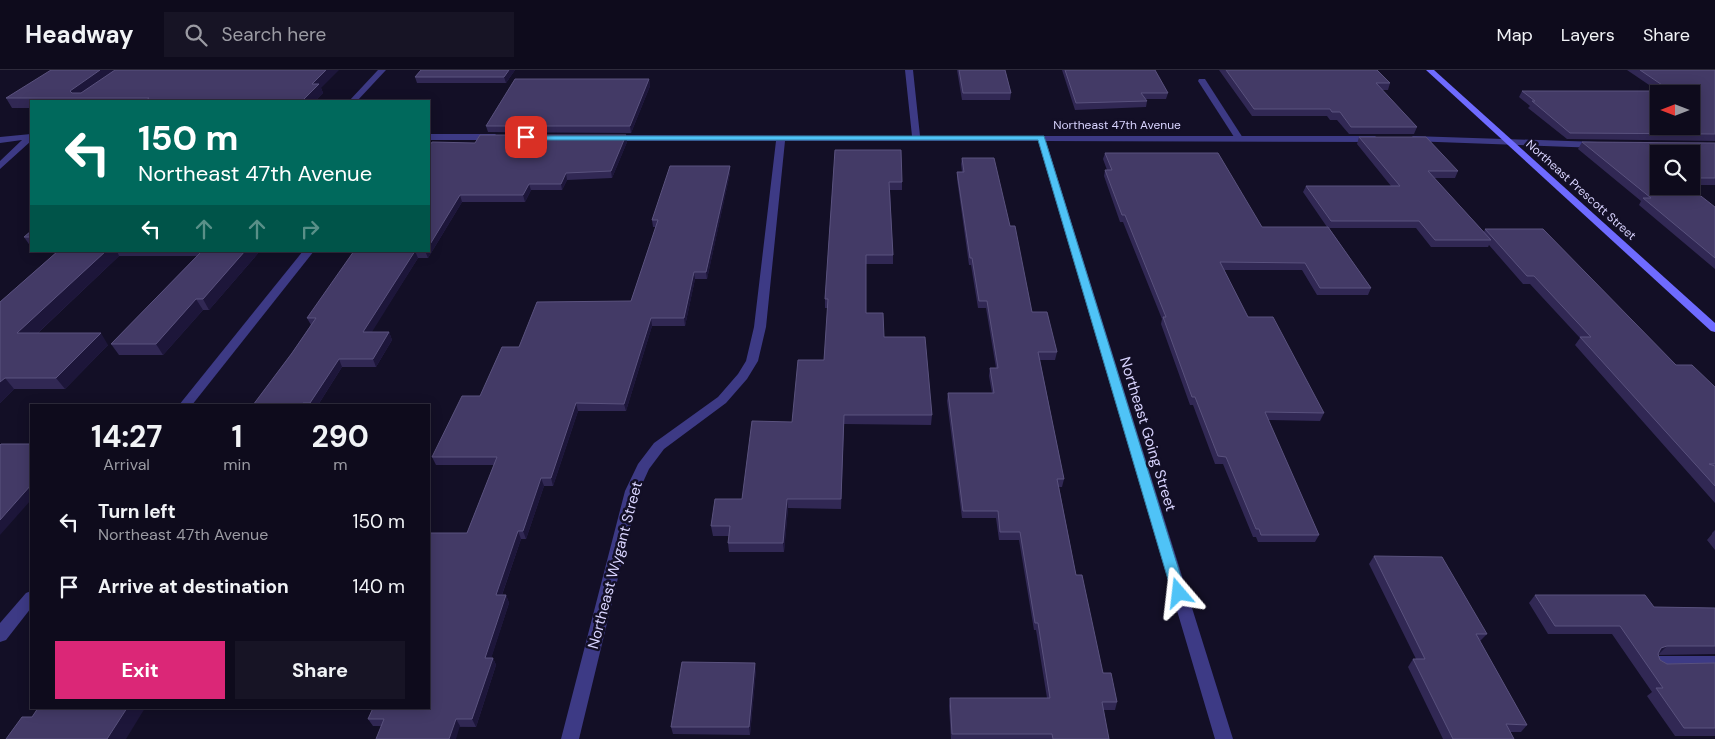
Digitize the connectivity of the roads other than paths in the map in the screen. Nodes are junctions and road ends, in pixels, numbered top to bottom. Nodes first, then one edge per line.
1 (382, 70) edge
2 (909, 70) edge
3 (1430, 70) edge
4 (1202, 81) dead end
5 (354, 100) edge
6 (30, 137) edge
7 (430, 137) edge
8 (507, 137) edge
9 (916, 137) junction
10 (30, 138) edge
11 (605, 138) edge
12 (1041, 138) junction
13 (1239, 138) junction
14 (781, 139) junction
15 (1388, 139) edge
16 (1408, 139) edge
17 (0, 140) edge
18 (1509, 142) junction
19 (1610, 144) edge
20 (0, 166) edge
21 (308, 252) edge
22 (1715, 329) edge
23 (186, 404) edge
24 (30, 597) edge
25 (0, 635) edge
26 (1659, 663) edge
27 (1715, 663) edge
28 (570, 739) edge
29 (1224, 739) edge

1 - 5 street
2 - 9 street
3 - 18 street, Northeast Prescott Street
4 - 13 street
6 - 17 street
7 - 8 street
9 - 12 street, Northeast 47th Avenue
9 - 14 street, Northeast 47th Avenue
10 - 20 street
11 - 14 street, Northeast 47th Avenue
12 - 13 street, Northeast 47th Avenue
12 - 29 street, Northeast Going Street
13 - 15 street, Northeast 47th Avenue
14 - 28 street, Northeast Wygant Street
16 - 18 street
18 - 19 street
18 - 22 street, Northeast Prescott Street
21 - 23 street
24 - 25 street
26 - 27 street

